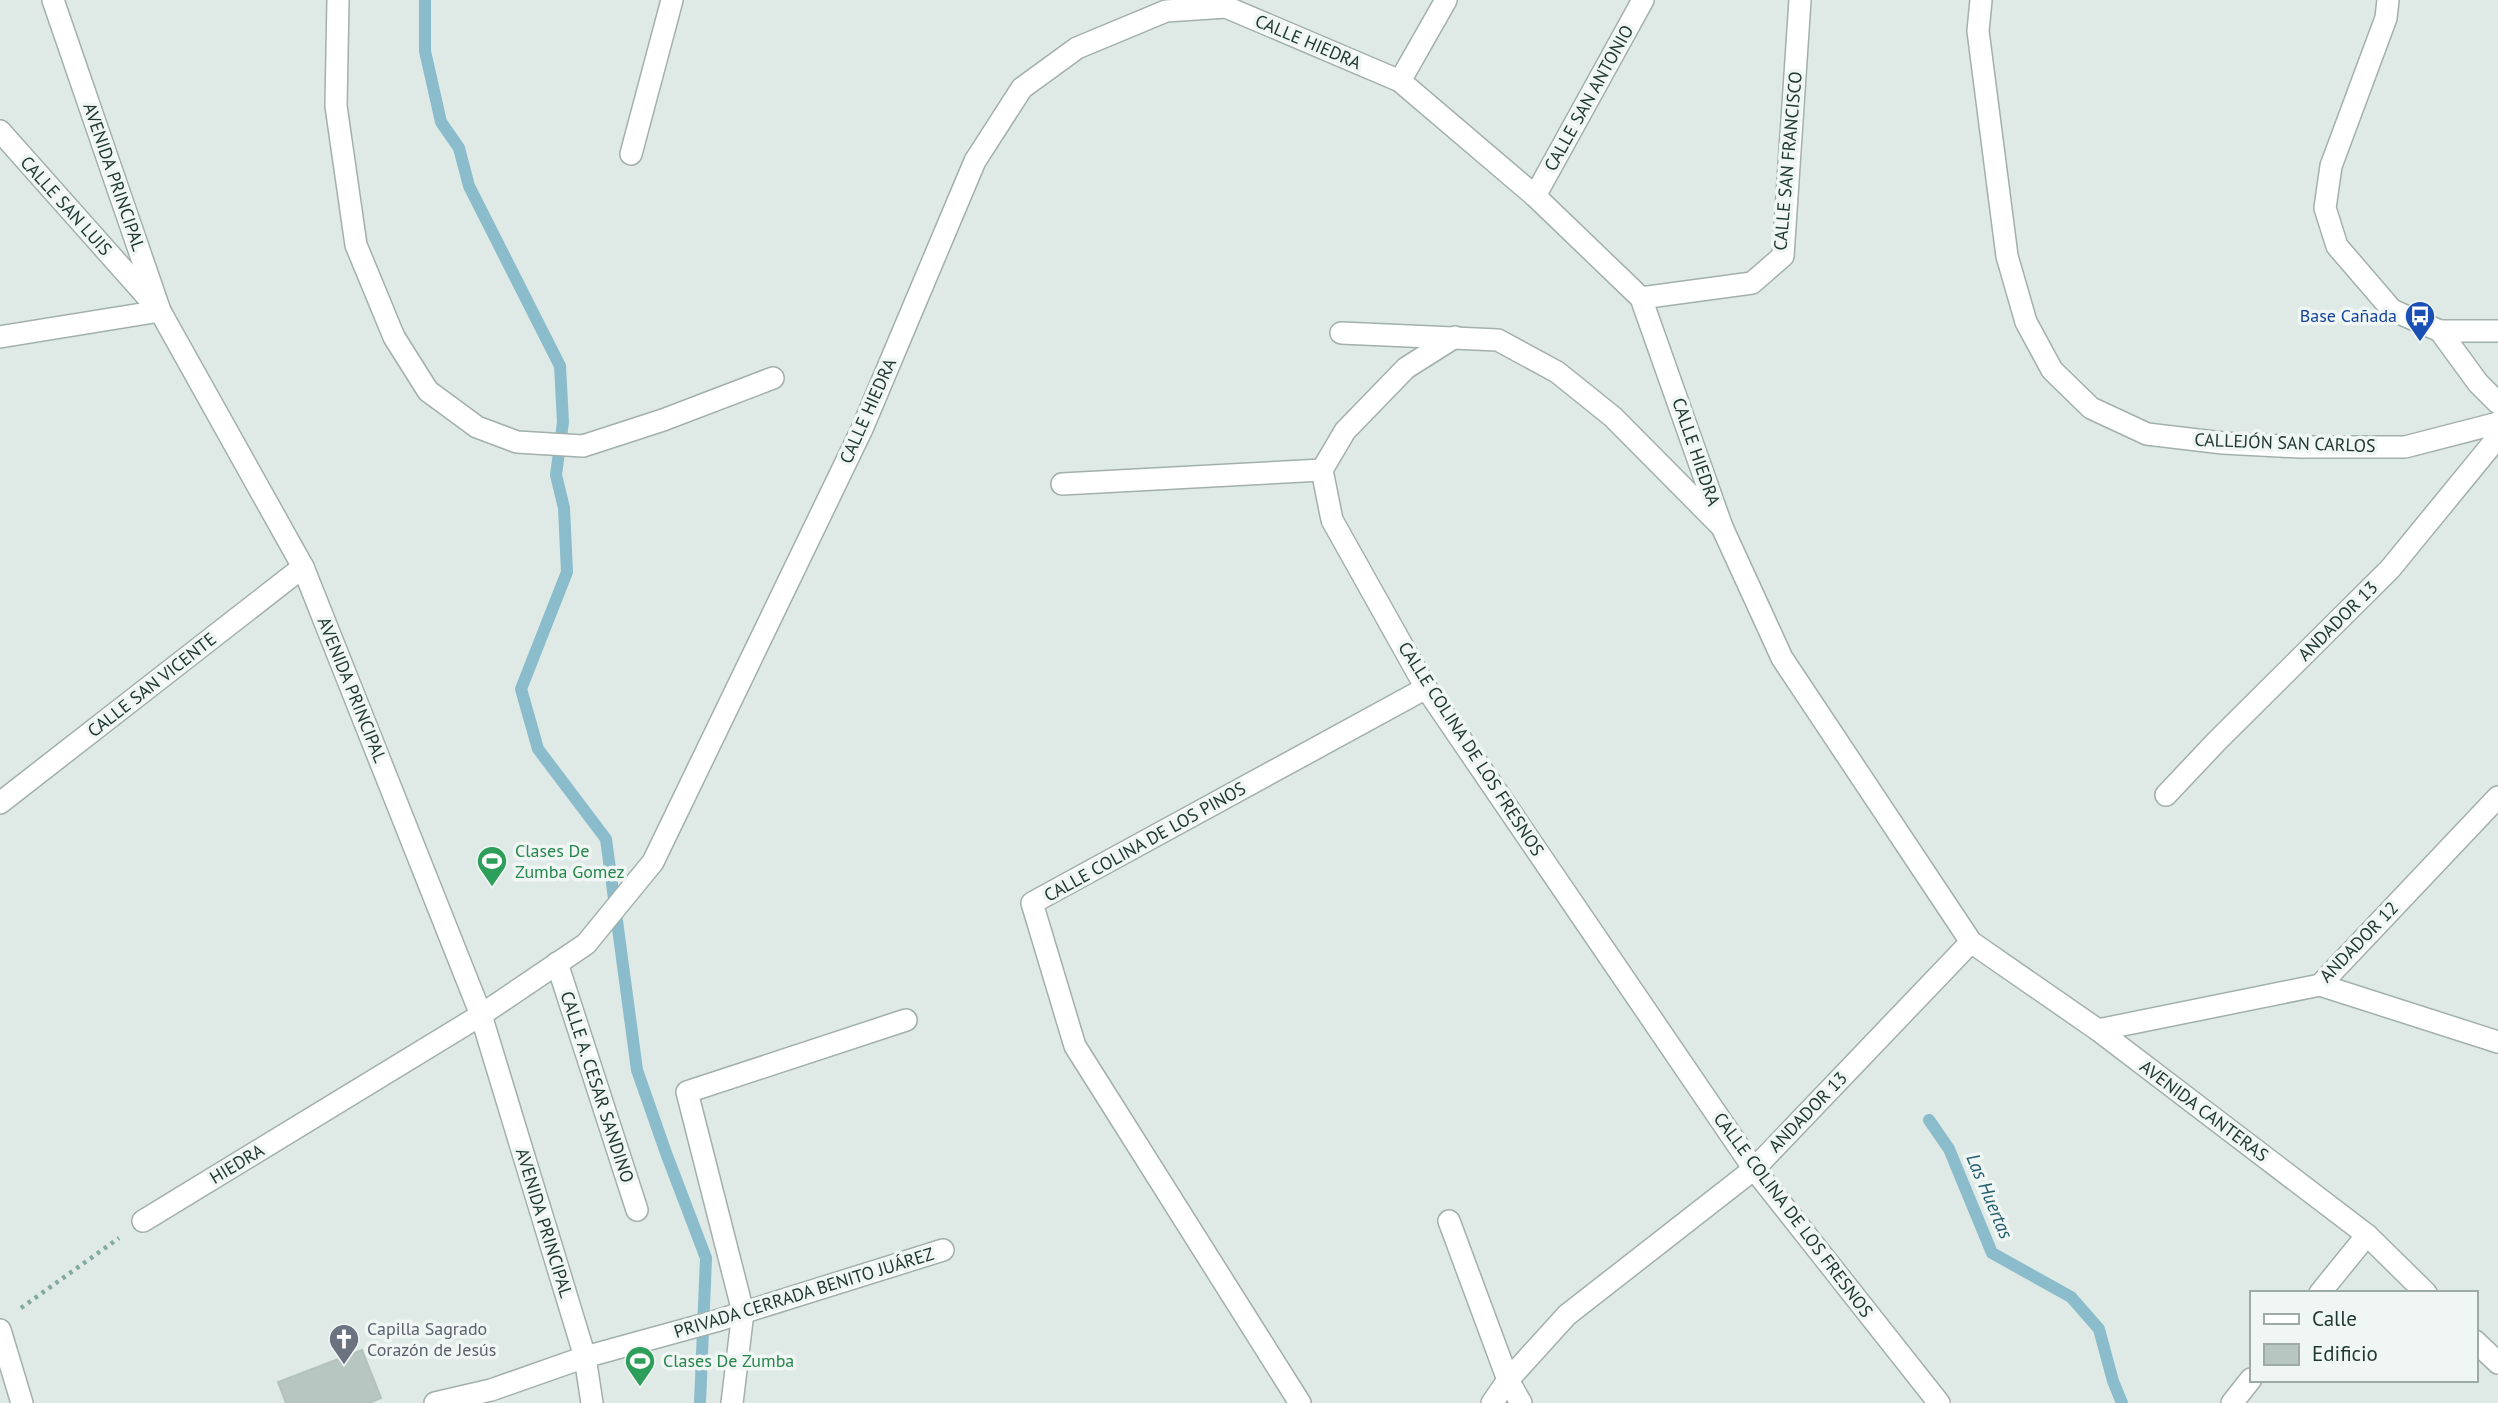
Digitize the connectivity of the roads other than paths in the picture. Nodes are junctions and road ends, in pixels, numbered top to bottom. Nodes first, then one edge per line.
1 (53, 0) edge
2 (338, 0) edge
3 (672, 0) edge
4 (1446, 0) edge
5 (1643, 0) edge
6 (1800, 0) edge
7 (1981, 0) edge
8 (2388, 0) edge
9 (1400, 80) junction
10 (0, 131) edge
11 (631, 154) dead end
12 (1535, 196) junction
13 (1641, 298) junction
14 (160, 311) junction
15 (2440, 331) junction
16 (2498, 331) edge
17 (1341, 333) dead end
18 (0, 337) edge
19 (1455, 337) junction
20 (773, 378) dead end
21 (2498, 404) edge
22 (2498, 423) edge
23 (2498, 437) edge
24 (1322, 470) junction
25 (1062, 484) dead end
26 (1722, 527) junction
27 (303, 567) junction
28 (1426, 688) junction
29 (2166, 795) dead end
30 (2498, 797) edge
31 (0, 803) edge
32 (1971, 942) junction
33 (557, 963) junction
34 (2320, 985) junction
35 (481, 1015) junction
36 (906, 1020) dead end
37 (2098, 1030) junction
38 (2498, 1042) edge
39 (1754, 1169) junction
40 (637, 1210) dead end
41 (143, 1221) road end
42 (1449, 1221) dead end
43 (2367, 1235) junction
44 (943, 1250) dead end
45 (2322, 1291) edge
46 (2424, 1291) edge
47 (743, 1312) junction
48 (6, 1323) edge
49 (2477, 1343) edge
50 (584, 1357) junction
51 (2498, 1363) edge
52 (1508, 1380) junction
53 (2250, 1380) edge
54 (22, 1403) edge
55 (435, 1403) edge
56 (592, 1403) edge
57 (732, 1403) edge
58 (1300, 1403) edge
59 (1492, 1403) edge
60 (1521, 1403) edge
61 (1938, 1403) edge
62 (2232, 1403) edge

1 - 14 street, AVENIDA PRINCIPAL
2 - 20 street
3 - 11 street
4 - 9 street
5 - 12 street, CALLE SAN ANTONIO
6 - 13 street, CALLE SAN FRANCISCO
7 - 22 street, CALLEJÓN SAN CARLOS
8 - 15 street
9 - 12 street, CALLE HIEDRA
9 - 33 street, CALLE HIEDRA
10 - 14 street, CALLE SAN LUIS
12 - 13 street, CALLE HIEDRA
13 - 26 street, CALLE HIEDRA
14 - 18 street
14 - 27 street, AVENIDA PRINCIPAL
15 - 16 street
15 - 21 street
17 - 19 street
19 - 24 street
19 - 26 street
23 - 29 street, ANDADOR 13
24 - 25 street
24 - 28 street, CALLE COLINA DE LOS FRESNOS
26 - 32 street, CALLE HIEDRA
27 - 31 street, CALLE SAN VICENTE
27 - 35 street, AVENIDA PRINCIPAL
28 - 39 street, CALLE COLINA DE LOS FRESNOS
28 - 58 street, CALLE COLINA DE LOS PINOS
30 - 34 street, ANDADOR 12
32 - 37 street, AVENIDA CANTERAS
32 - 39 street, ANDADOR 13
33 - 35 street, CALLE HIEDRA
33 - 40 street, CALLE A. CESAR SANDINO
34 - 37 street, ANDADOR 12
34 - 38 street
35 - 41 street, HIEDRA
35 - 50 street, AVENIDA PRINCIPAL
36 - 47 street
37 - 43 street, AVENIDA CANTERAS
39 - 52 street, ANDADOR 13
39 - 61 street, CALLE COLINA DE LOS FRESNOS
42 - 52 street
43 - 45 street
43 - 46 street, AVENIDA CANTERAS
44 - 47 street, PRIVADA CERRADA BENITO JUÁREZ
47 - 50 street, PRIVADA CERRADA BENITO JUÁREZ
47 - 57 street
48 - 54 street
49 - 51 street
50 - 55 street, PRIVADA CERRADA BENITO JUÁREZ
50 - 56 street, AVENIDA PRINCIPAL
52 - 59 street
52 - 60 street
53 - 62 street

